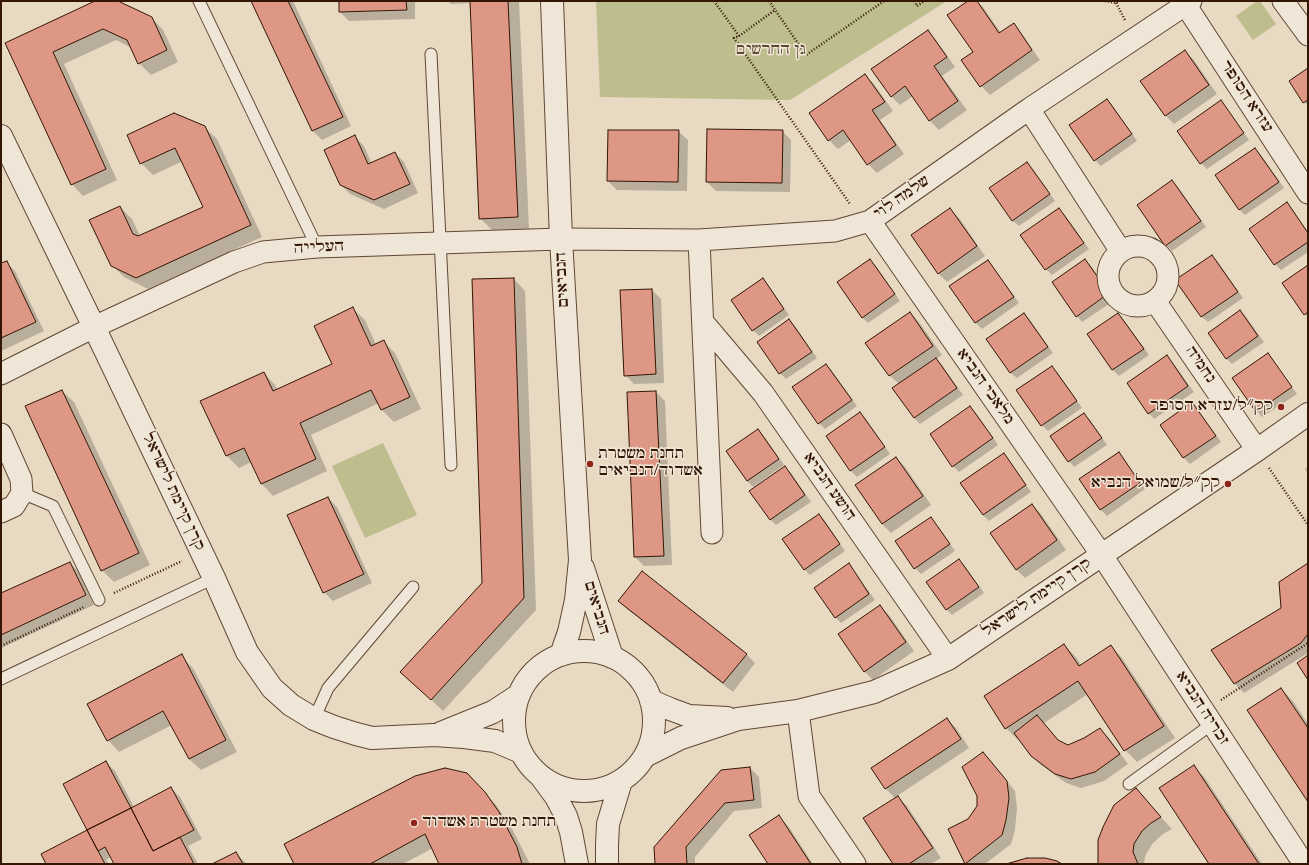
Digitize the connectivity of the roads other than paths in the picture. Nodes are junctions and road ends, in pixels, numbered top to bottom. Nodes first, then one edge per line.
1 (199, 1) edge
2 (552, 1) edge
3 (1283, 1) edge
4 (1187, 2) edge
5 (1308, 35) edge
6 (431, 54) dead end
7 (1029, 109) junction
8 (1, 136) edge
9 (1308, 193) edge
10 (866, 222) junction
11 (561, 239) junction
12 (699, 240) junction
13 (440, 243) junction
14 (317, 247) junction
15 (1120, 250) junction
16 (1156, 301) junction
17 (702, 322) junction
18 (94, 327) junction
19 (1, 374) edge
20 (1308, 414) edge
21 (1, 434) edge
22 (1257, 450) junction
23 (451, 465) dead end
24 (22, 493) junction
25 (1, 512) edge
26 (712, 532) dead end
27 (1101, 554) junction
28 (580, 560) junction
29 (214, 578) junction
30 (413, 587) dead end
31 (100, 600) dead end
32 (561, 655) junction
33 (612, 657) junction
34 (948, 659) junction
35 (1, 679) edge
36 (518, 695) junction
37 (651, 701) junction
38 (798, 711) junction
39 (314, 718) junction
40 (1208, 718) junction
41 (738, 719) junction
42 (434, 735) junction
43 (521, 752) junction
44 (645, 756) junction
45 (541, 777) junction
46 (621, 781) junction
47 (1129, 784) dead end
48 (577, 864) edge
49 (607, 864) edge
50 (855, 864) edge
51 (1304, 864) edge

1 - 14 lane
2 - 11 street, הנביאים
3 - 5 street
4 - 7 street, שלמה לוי
4 - 9 street, עזרא הסופר
6 - 13 lane
7 - 10 street, שלמה לוי
7 - 15 street
8 - 18 street, קרן קיימת לישראל
10 - 12 street, שלמה לוי
10 - 27 street, מלאכי הנביא
11 - 12 street, שלמה לוי
11 - 13 street, העלייה
11 - 28 street, הנביאים
12 - 17 street
13 - 14 street, העלייה
13 - 23 lane
14 - 18 street, העלייה
15 - 16 street
15 - 16 street
16 - 22 street, נחמיה
17 - 26 street
17 - 34 street, הושע הנביא
18 - 19 street, העלייה
18 - 29 street, קרן קיימת לישראל
20 - 22 street, קרן קיימת לישראל
21 - 24 street
22 - 27 street, קרן קיימת לישראל
24 - 25 street
24 - 31 lane
27 - 34 street, קרן קיימת לישראל
27 - 40 street, זכריה הנביא
28 - 32 street, הנביאים
28 - 33 street, הנביאים
29 - 35 lane
29 - 39 street, קרן קיימת לישראל
30 - 39 lane
32 - 33 street
32 - 36 street
33 - 37 street
34 - 38 street, קרן קיימת לישראל
36 - 42 street, קרן קיימת לישראל
36 - 43 street
37 - 41 street, קרן קיימת לישראל
37 - 44 street
38 - 41 street, קרן קיימת לישראל
38 - 50 street
39 - 42 street, קרן קיימת לישראל
40 - 47 lane
40 - 51 street, זכריה הנביא
41 - 44 street, קרן קיימת לישראל
42 - 43 street, קרן קיימת לישראל
43 - 45 street
44 - 46 street
45 - 46 street
45 - 48 street
46 - 49 street

